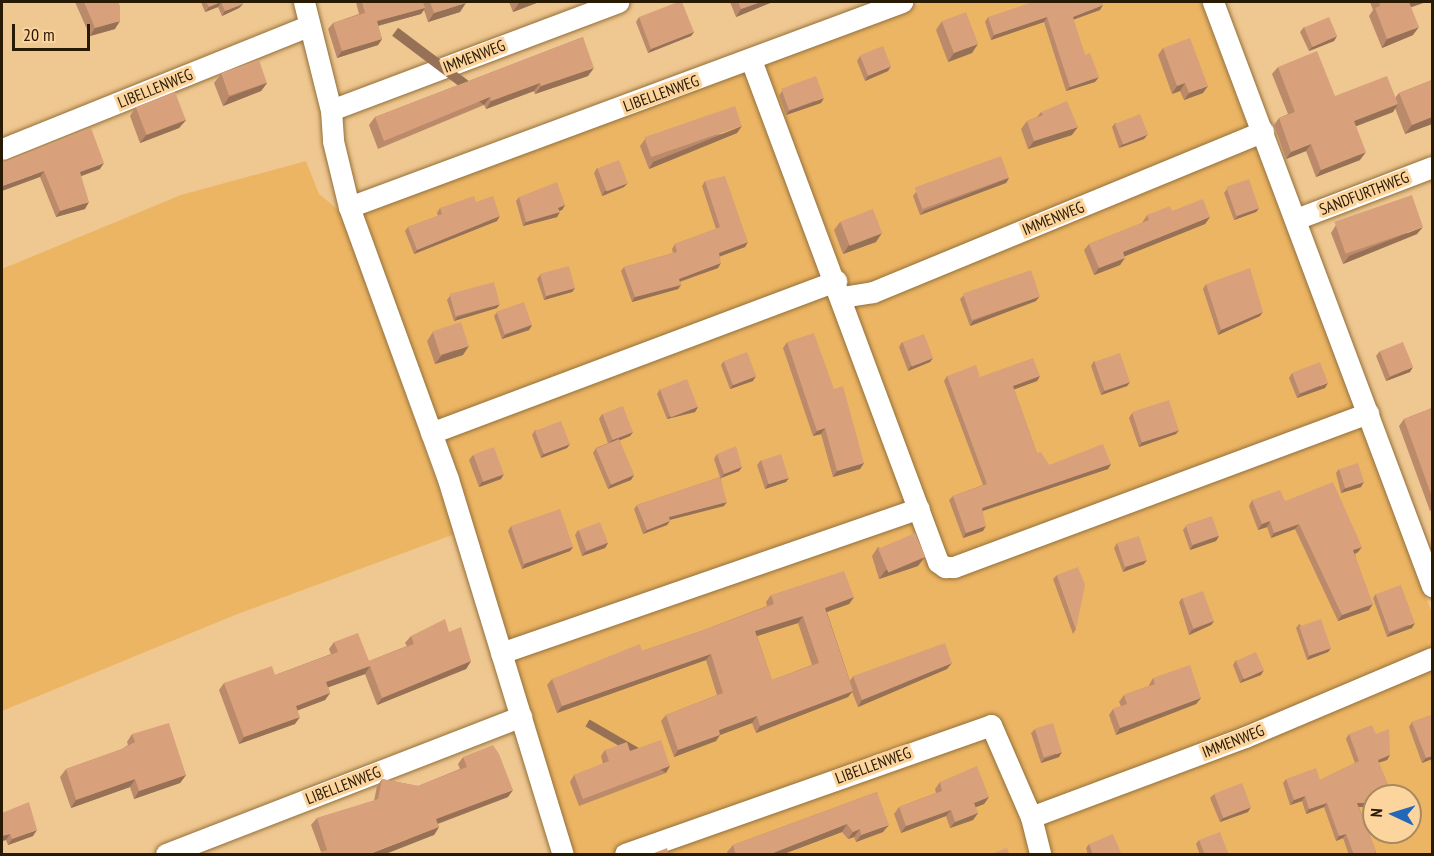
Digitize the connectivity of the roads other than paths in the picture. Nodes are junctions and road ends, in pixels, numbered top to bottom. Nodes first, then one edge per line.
1 (304, 2) edge
2 (618, 2) edge
3 (902, 2) edge
4 (1213, 2) edge
5 (308, 26) junction
6 (751, 60) junction
7 (331, 110) junction
8 (1263, 131) junction
9 (2, 149) edge
10 (1432, 167) edge
11 (349, 207) junction
12 (1296, 219) junction
13 (839, 289) junction
14 (1368, 414) junction
15 (431, 433) junction
16 (919, 508) junction
17 (1432, 586) edge
18 (501, 653) junction
19 (1432, 658) edge
20 (521, 716) junction
21 (1031, 817) junction
22 (166, 855) edge
23 (563, 855) edge
24 (625, 855) edge
25 (1040, 855) edge

1 - 5 street
2 - 7 street, IMMENWEG
3 - 6 street
4 - 8 street
5 - 7 street
5 - 9 street, LIBELLENWEG
6 - 11 street, LIBELLENWEG
6 - 13 street
7 - 11 street
8 - 12 street
8 - 13 street, IMMENWEG
10 - 12 street, SANDFURTHWEG
11 - 15 street
12 - 14 street
13 - 15 street
13 - 16 street
14 - 16 street
14 - 17 street
15 - 18 street
16 - 18 street
18 - 20 street
19 - 21 street, IMMENWEG
20 - 22 street, LIBELLENWEG
20 - 23 street
21 - 24 street, LIBELLENWEG
21 - 25 street, LIBELLENWEG

